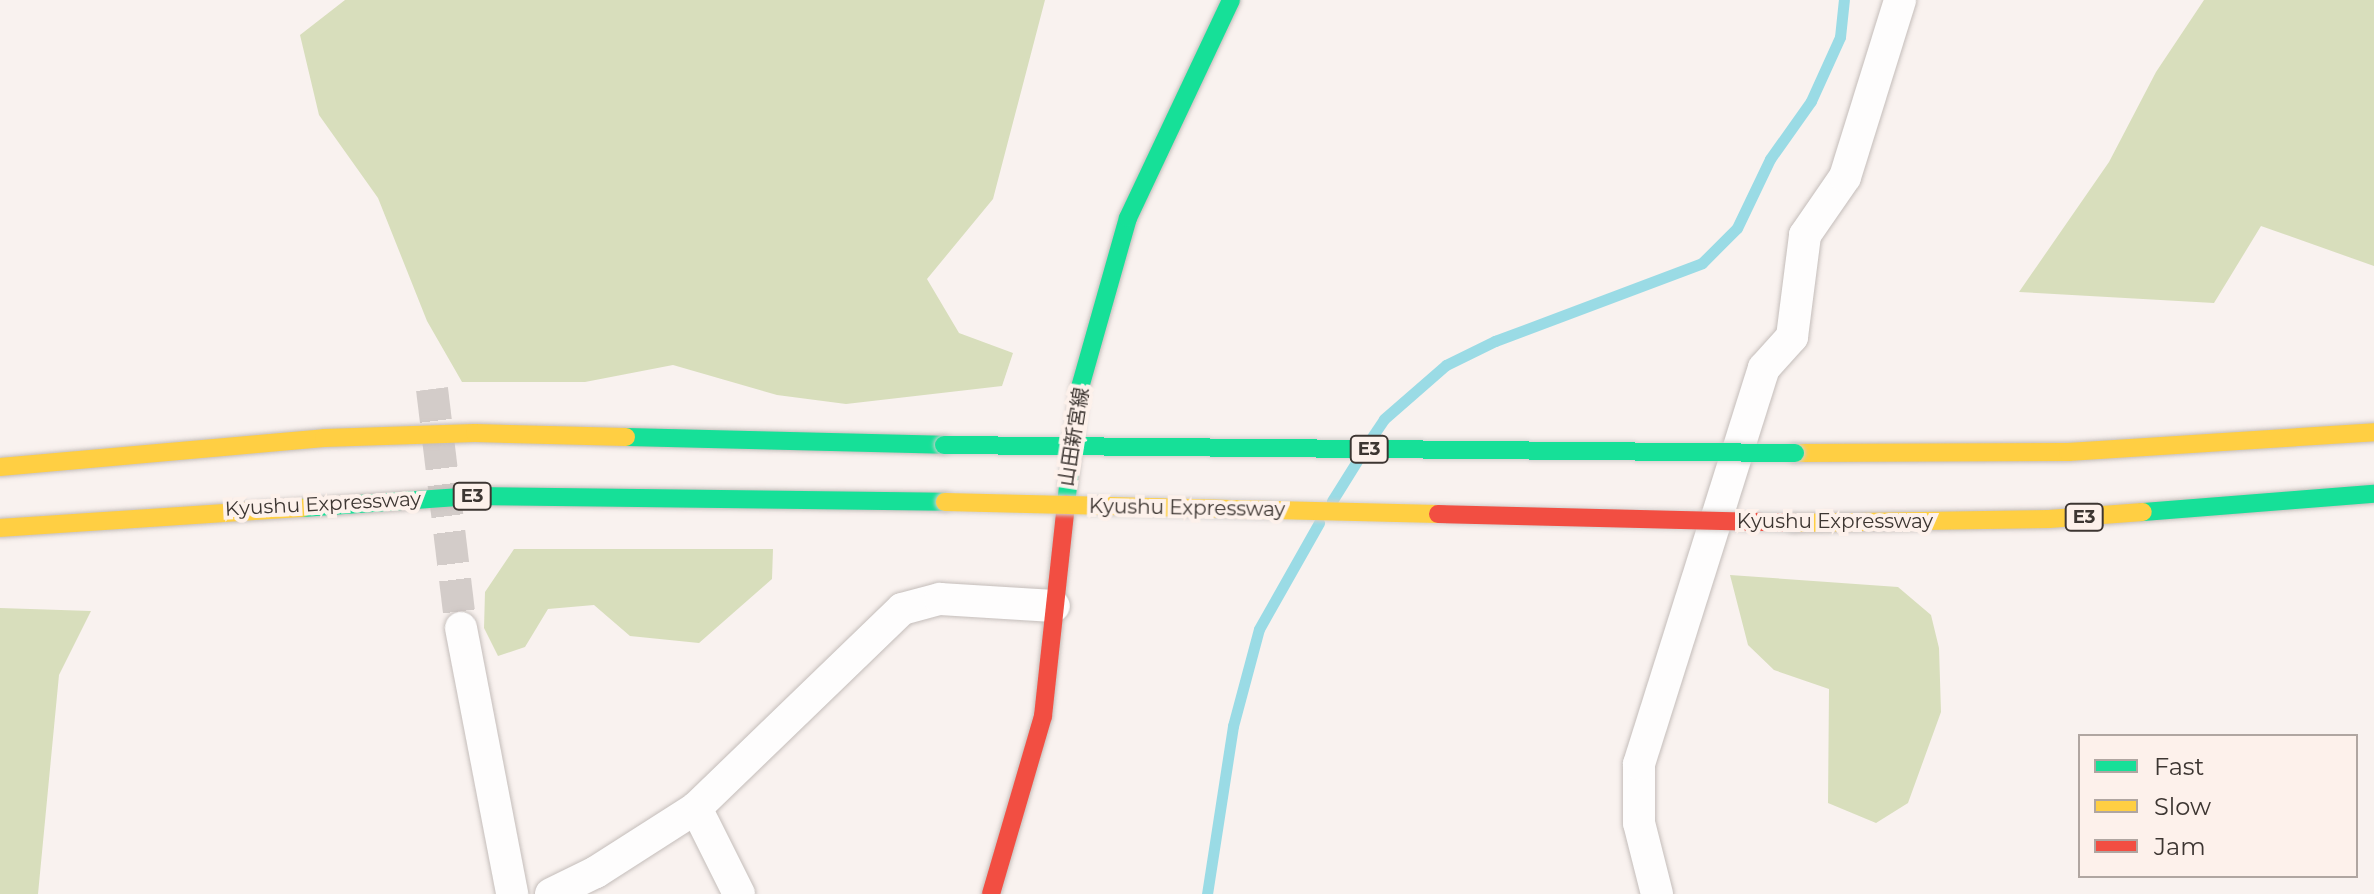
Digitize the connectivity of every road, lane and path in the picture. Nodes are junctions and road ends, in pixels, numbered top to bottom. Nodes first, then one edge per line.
1 (1231, 0) edge
2 (1900, 0) edge
3 (2374, 432) edge
4 (0, 467) edge
5 (2374, 494) edge
6 (0, 528) edge
7 (1054, 606) junction
8 (461, 628) tunnel mouth
9 (696, 808) junction
10 (512, 894) edge
11 (551, 894) edge
12 (739, 894) edge
13 (991, 894) edge
14 (1657, 894) edge

1 - 7 main road, 山田新宮線
2 - 14 street
3 - 4 main road, E3, bridge
5 - 6 main road, Kyushu Expressway / E3, bridge
7 - 9 street
7 - 13 main road, 山田新宮線
8 - 10 street
9 - 11 street
9 - 12 street

